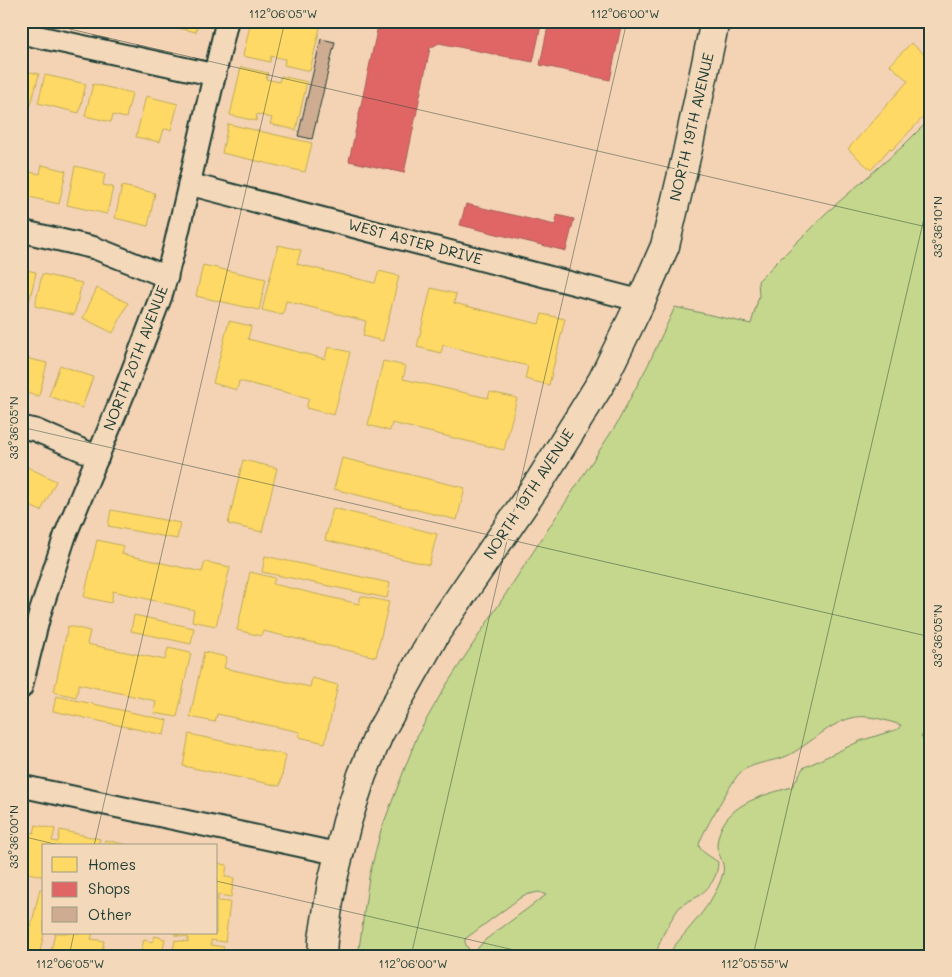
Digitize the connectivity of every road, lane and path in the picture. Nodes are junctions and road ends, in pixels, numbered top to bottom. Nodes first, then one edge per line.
1 (228, 21) edge
2 (715, 21) edge
3 (21, 33) edge
4 (215, 75) junction
5 (189, 184) junction
6 (21, 231) edge
7 (167, 277) junction
8 (641, 301) junction
9 (21, 427) edge
10 (98, 457) junction
11 (21, 688) edge
12 (21, 786) edge
13 (339, 854) junction
14 (322, 956) edge

1 - 4 street, NORTH 20TH AVENUE
2 - 8 main road, NORTH 19TH AVENUE
3 - 4 street
4 - 5 street, NORTH 20TH AVENUE
5 - 7 street, NORTH 20TH AVENUE
5 - 8 street, WEST ASTER DRIVE
6 - 7 street
7 - 10 street, NORTH 20TH AVENUE
8 - 13 main road, NORTH 19TH AVENUE
9 - 10 street
10 - 11 street, NORTH 20TH AVENUE
12 - 13 street
13 - 14 main road, NORTH 19TH AVENUE

